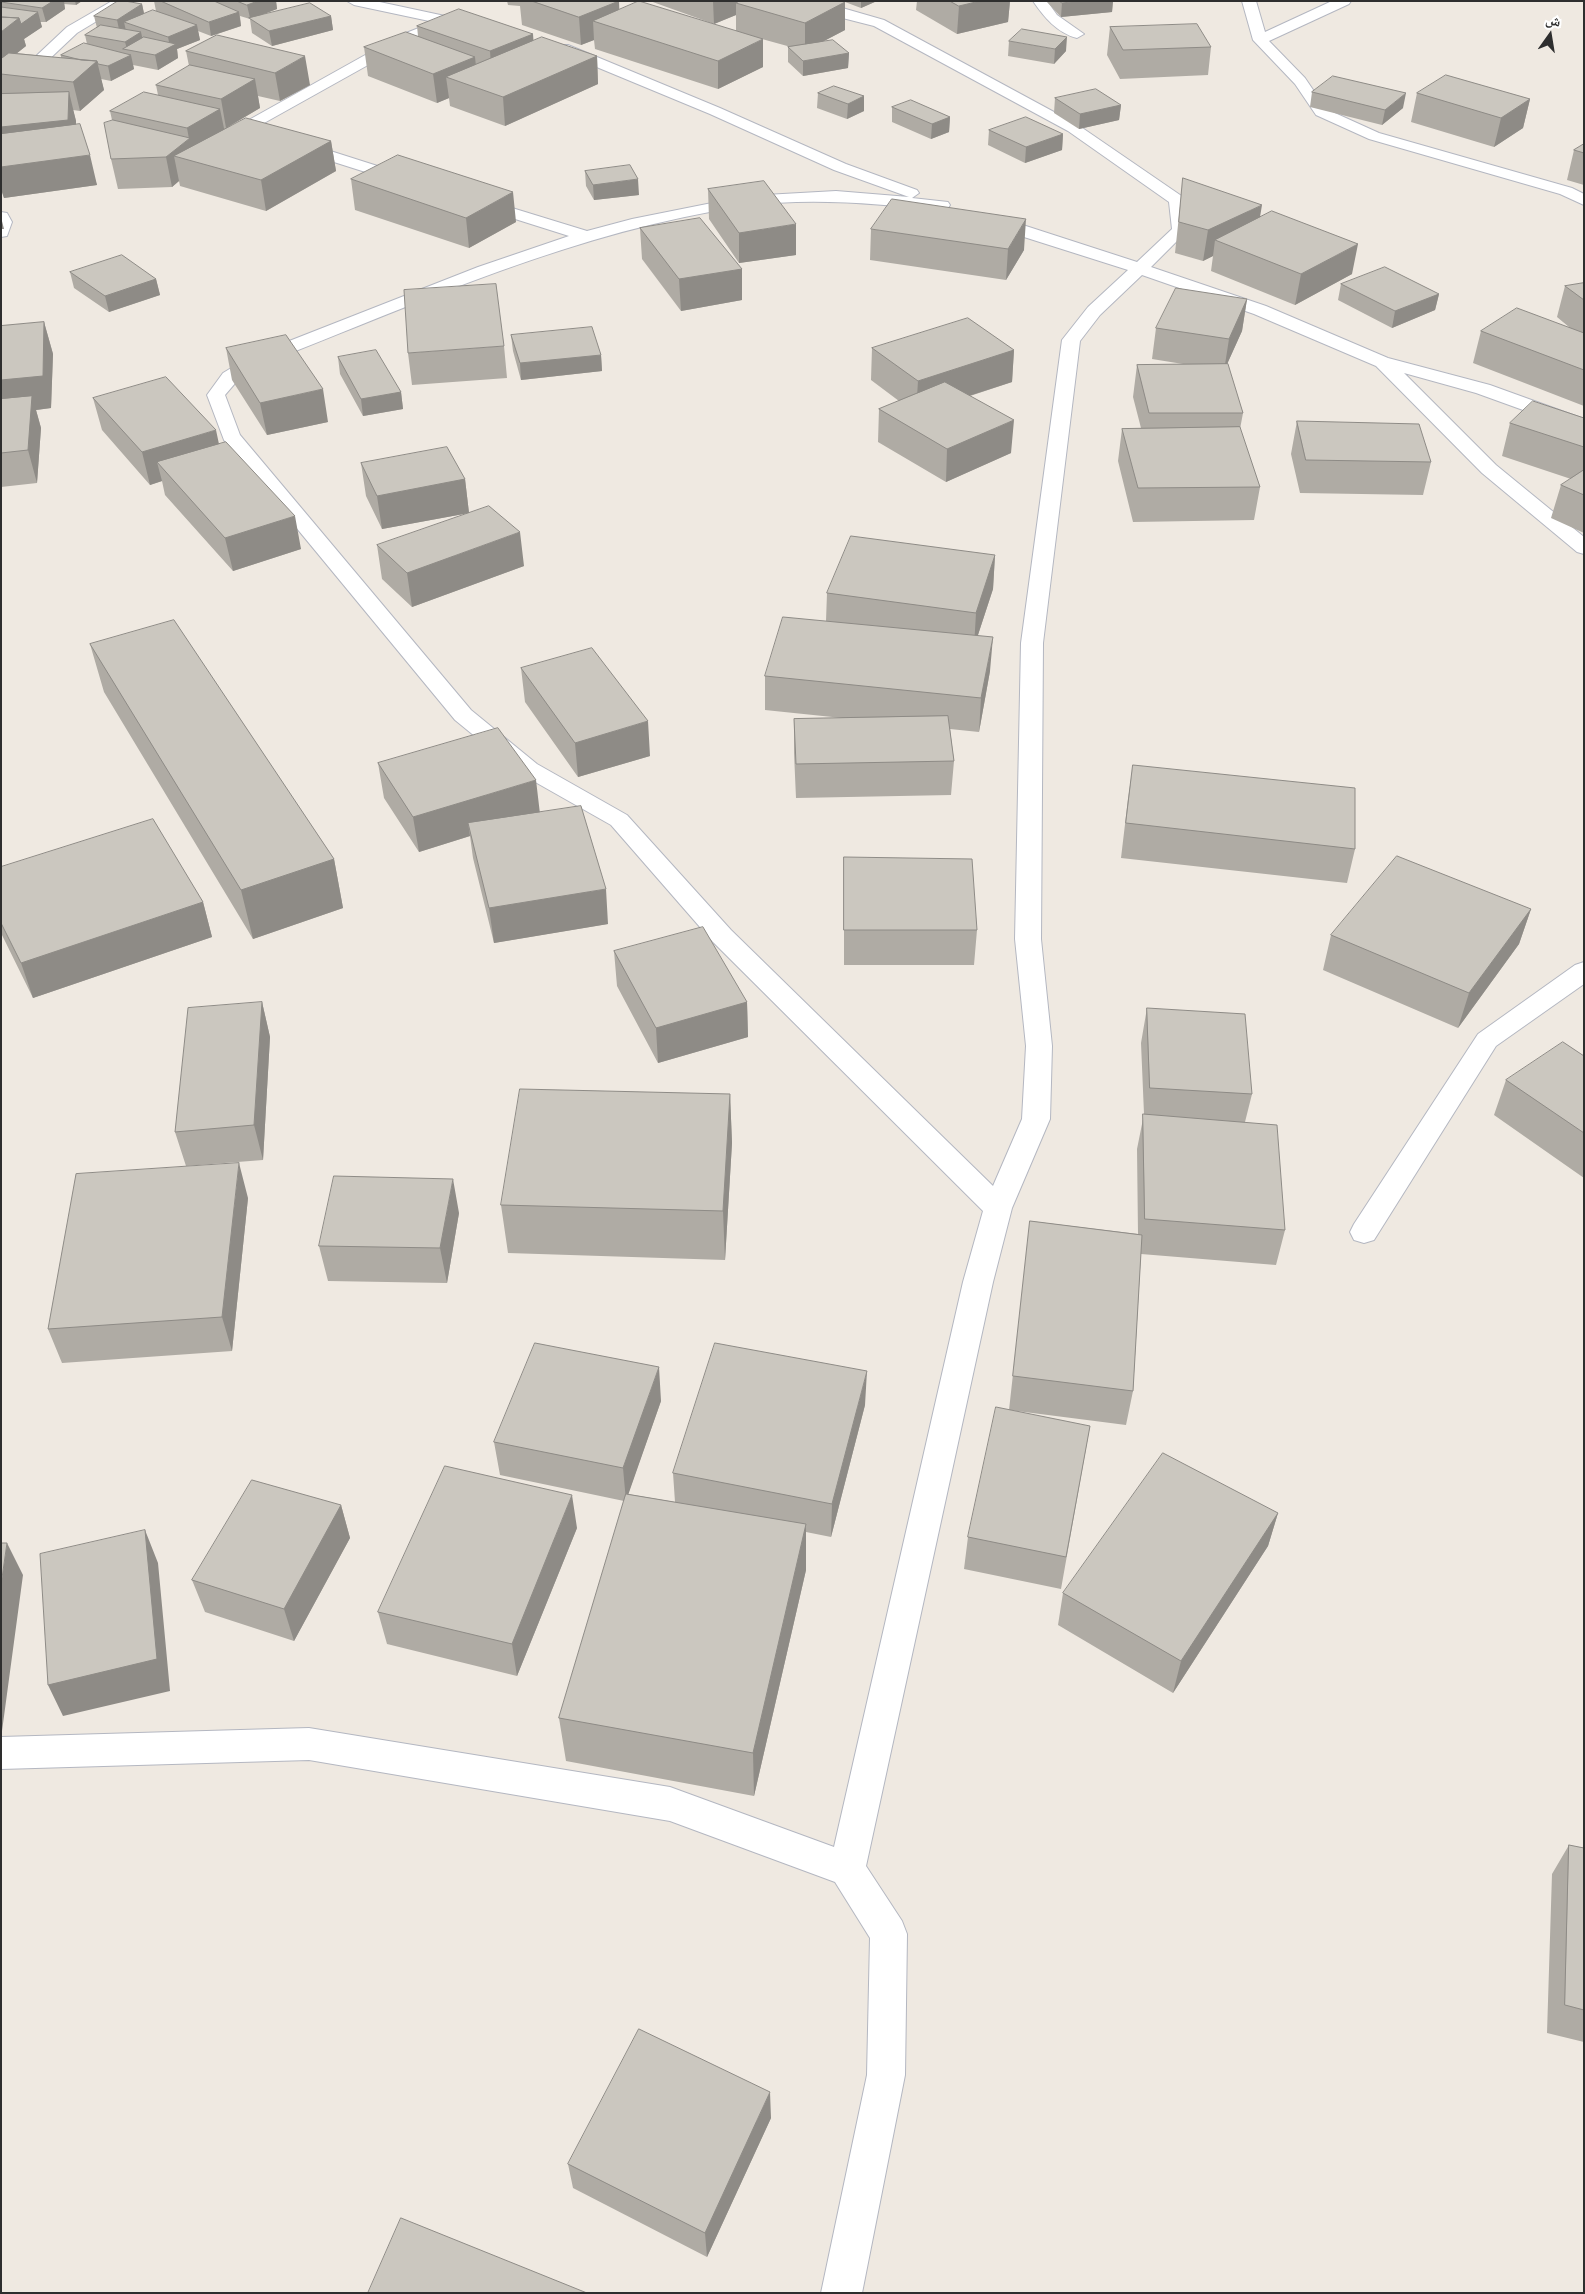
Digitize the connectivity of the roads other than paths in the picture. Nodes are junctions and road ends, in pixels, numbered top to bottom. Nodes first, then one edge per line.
1 (123, 1) edge
2 (354, 1) edge
3 (805, 1) edge
4 (1040, 1) edge
5 (1248, 1) edge
6 (1344, 1) edge
7 (450, 20) junction
8 (486, 29) edge
9 (1077, 34) dead end
10 (1260, 40) junction
11 (549, 44) edge
12 (1, 97) edge
13 (243, 129) junction
14 (262, 135) edge
15 (281, 141) edge
16 (214, 152) edge
17 (424, 186) edge
18 (462, 198) edge
19 (1584, 200) edge
20 (942, 204) junction
21 (1, 217) edge
22 (1, 232) edge
23 (586, 236) junction
24 (1141, 268) junction
25 (1382, 362) junction
26 (1584, 426) edge
27 (1584, 548) edge
28 (1584, 971) edge
29 (998, 1208) junction
30 (1364, 1232) dead end
31 (1, 1753) edge
32 (847, 1869) junction
33 (841, 2293) edge

1 - 12 street
2 - 7 street
3 - 24 street
4 - 9 street
5 - 10 street
6 - 10 street
7 - 8 street
7 - 13 street
10 - 19 street
11 - 20 street
13 - 14 street
13 - 16 street
15 - 17 street
18 - 23 street
20 - 23 street
20 - 24 street
21 - 22 street
23 - 29 street
24 - 25 street
24 - 29 street
25 - 26 street
25 - 27 street
28 - 30 street
29 - 32 street
31 - 32 street
32 - 33 street

